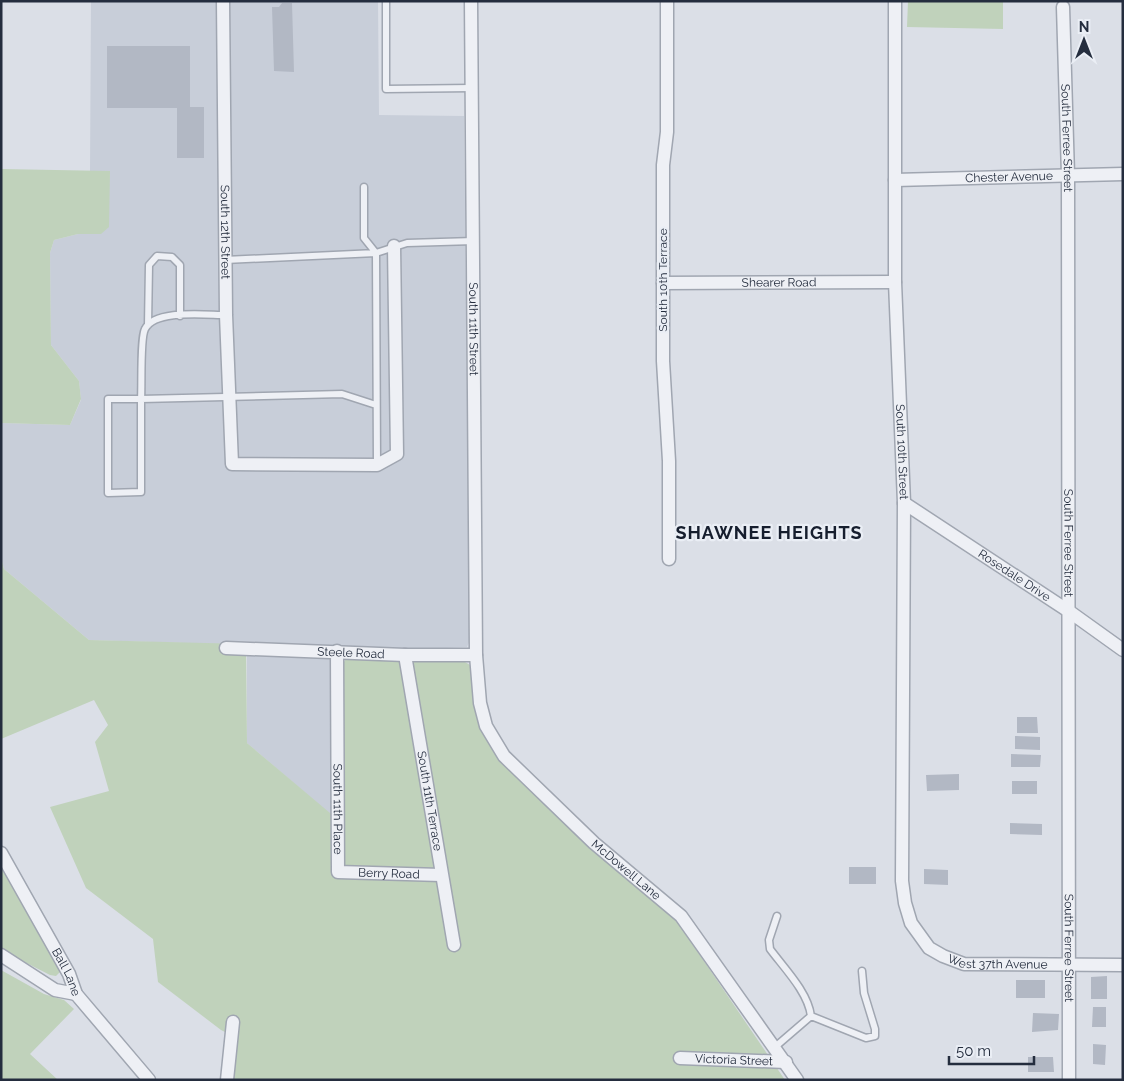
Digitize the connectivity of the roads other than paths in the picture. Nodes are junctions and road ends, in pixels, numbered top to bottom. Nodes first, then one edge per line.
1 (224, 1) edge
2 (386, 1) edge
3 (471, 1) edge
4 (667, 1) edge
5 (895, 1) edge
6 (1063, 7) dead end
7 (472, 88) junction
8 (1123, 174) edge
9 (1068, 175) junction
10 (895, 180) junction
11 (364, 187) dead end
12 (474, 241) junction
13 (394, 246) junction
14 (376, 252) junction
15 (225, 260) junction
16 (896, 282) junction
17 (663, 283) junction
18 (226, 315) junction
19 (180, 316) junction
20 (148, 325) junction
21 (229, 395) junction
22 (141, 398) junction
23 (376, 405) junction
24 (377, 465) junction
25 (904, 503) junction
26 (669, 559) dead end
27 (1070, 612) junction
28 (226, 648) dead end
29 (1123, 650) edge
30 (337, 651) junction
31 (405, 655) junction
32 (476, 656) junction
33 (1, 853) edge
34 (338, 872) joint
35 (441, 875) junction
36 (905, 903) joint
37 (777, 916) dead end
38 (454, 945) dead end
39 (1, 955) edge
40 (1069, 965) junction
41 (1123, 965) edge
42 (862, 971) dead end
43 (76, 994) junction
44 (811, 1016) junction
45 (233, 1022) dead end
46 (775, 1046) junction
47 (680, 1058) dead end
48 (786, 1062) junction
49 (149, 1080) edge
50 (228, 1080) edge
51 (797, 1080) edge
52 (1070, 1080) edge

1 - 15 street, South 12th Street
2 - 7 lane
3 - 7 street, South 11th Street
4 - 17 street, South 10th Terrace
5 - 10 street, South 10th Street
6 - 9 street, South Ferree Street
7 - 12 street, South 11th Street
8 - 9 street, Chester Avenue
9 - 10 street, Chester Avenue
9 - 27 street, South Ferree Street
10 - 16 street, South 10th Street
11 - 14 lane
12 - 13 lane
12 - 32 street, South 11th Street
13 - 14 lane
13 - 24 street
14 - 15 lane
14 - 23 lane
15 - 18 street, South 12th Street
16 - 17 street, Shearer Road
16 - 25 street, South 10th Street
17 - 26 street, South 10th Terrace
18 - 19 lane
18 - 21 street, South 12th Street
19 - 20 lane
19 - 20 lane
20 - 22 lane
21 - 22 lane
21 - 23 lane
21 - 24 street, South 12th Street
22 - 22 lane
23 - 24 lane
25 - 27 street, Rosedale Drive
25 - 36 street, South 10th Street
27 - 29 street, Rosedale Drive
27 - 40 street, South Ferree Street
28 - 30 street, Steele Road
30 - 31 street, Steele Road
30 - 34 street, South 11th Place
31 - 32 street, Steele Road
31 - 35 street, South 11th Terrace
32 - 46 street, McDowell Lane
33 - 43 street, Ball Lane
34 - 35 street, Berry Road
35 - 38 street, South 11th Terrace
36 - 40 street, West 37th Avenue
37 - 44 lane
39 - 43 street
40 - 41 street, West 37th Avenue
40 - 52 street, South Ferree Street
42 - 44 lane
43 - 49 street, Ball Lane
44 - 46 lane
45 - 50 street
46 - 48 street, McDowell Lane
47 - 48 street, Victoria Street
48 - 51 street, McDowell Lane

